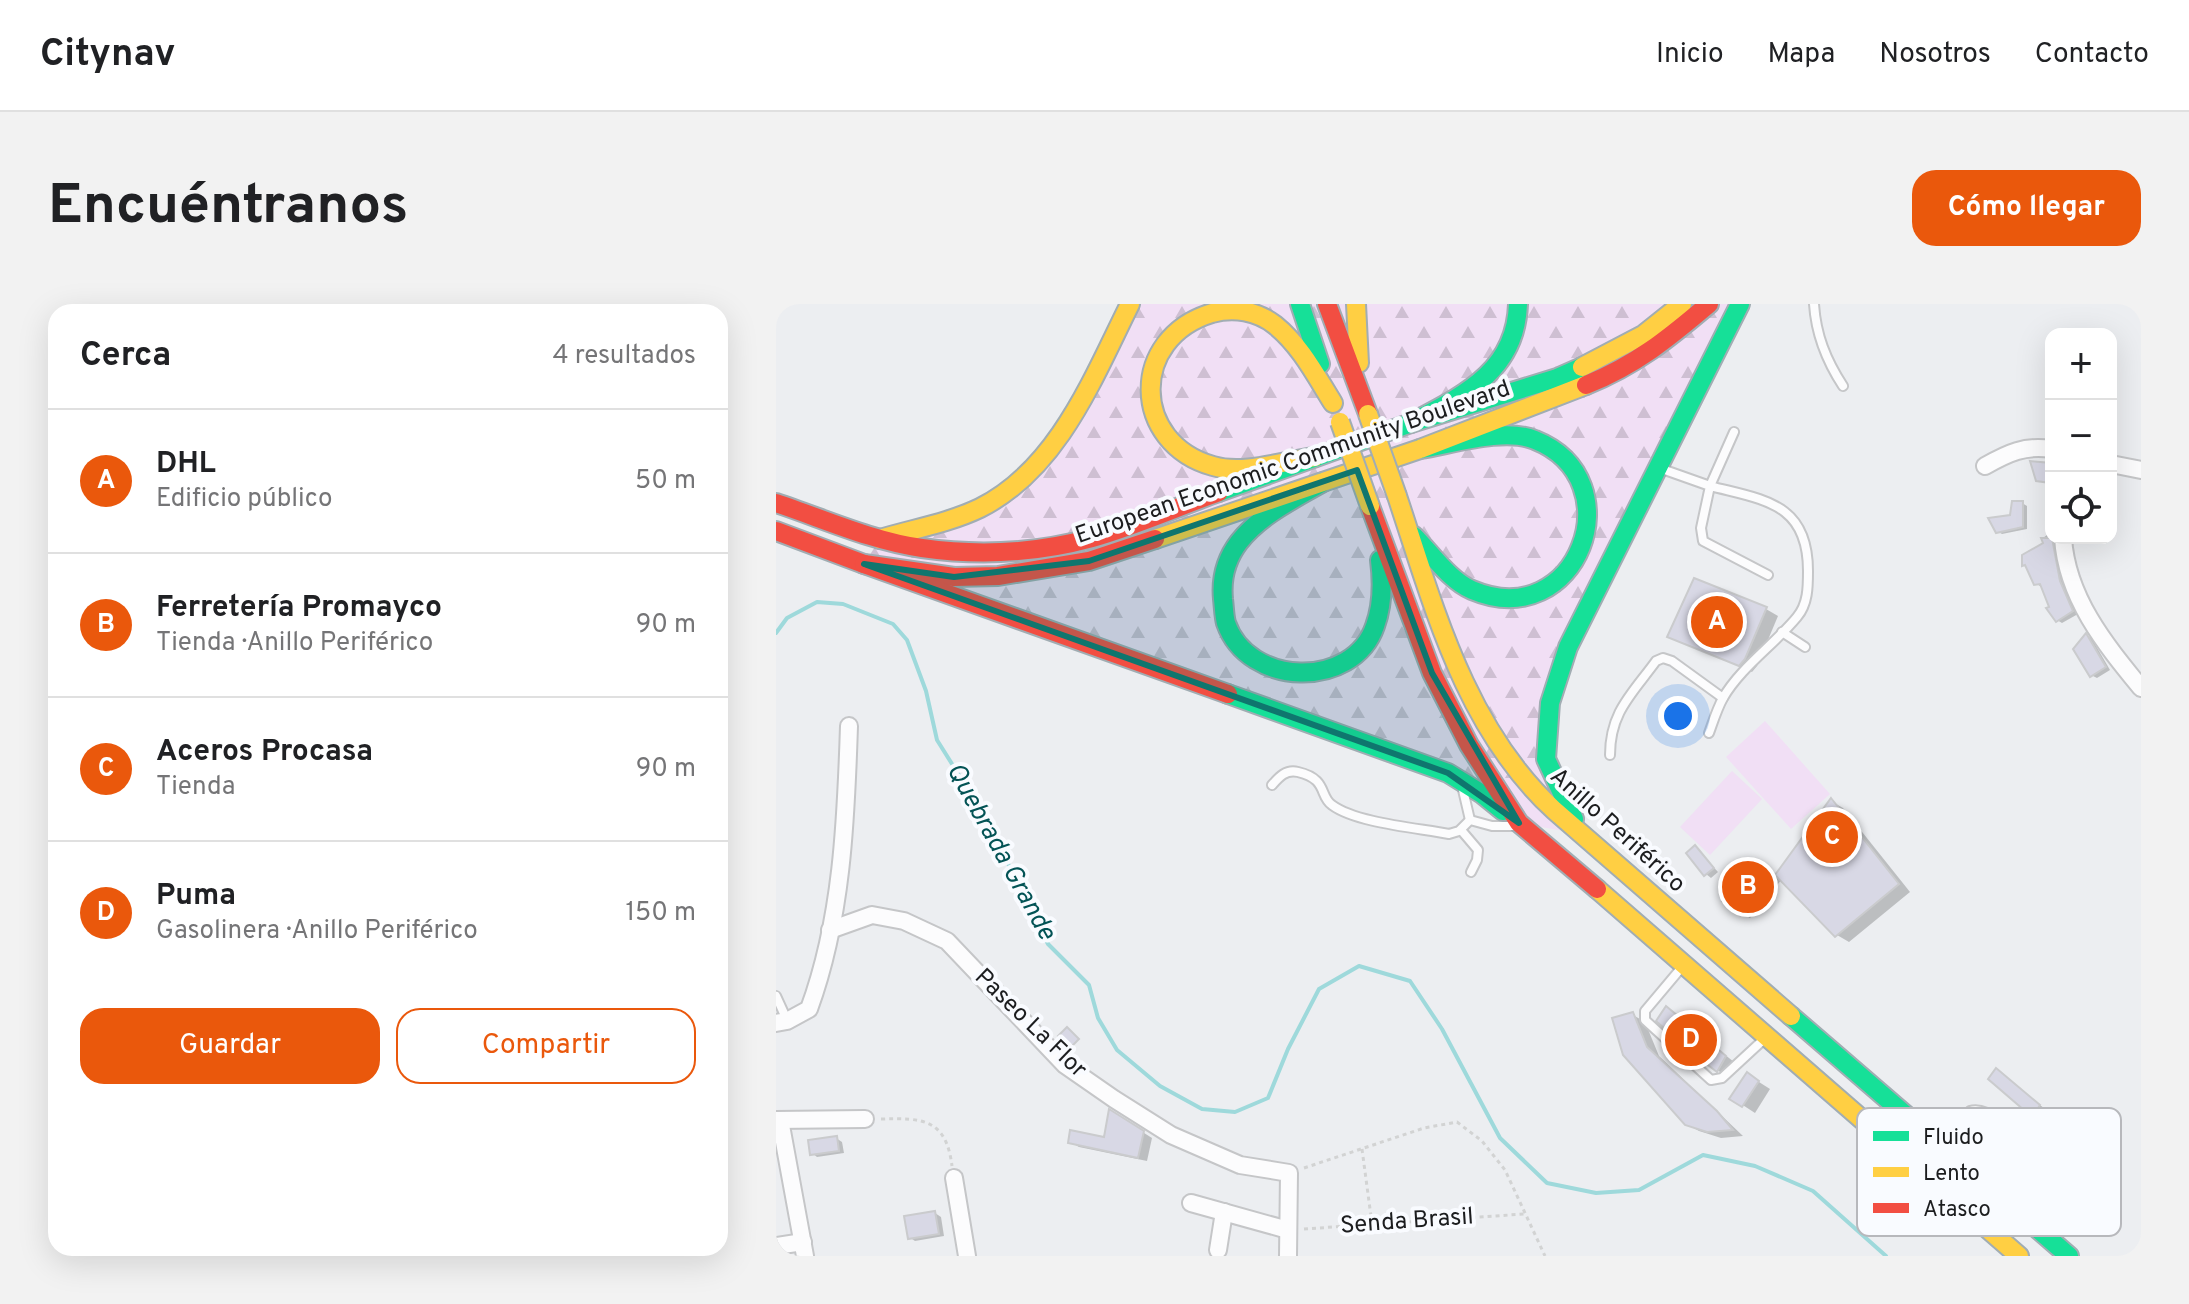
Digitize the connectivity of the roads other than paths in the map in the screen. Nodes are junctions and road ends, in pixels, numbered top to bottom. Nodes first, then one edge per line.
1 (1130, 304) edge
2 (1300, 304) edge
3 (1327, 304) edge
4 (1356, 304) edge
5 (1518, 304) edge
6 (1682, 304) edge
7 (1709, 304) edge
8 (1740, 304) edge
9 (1814, 304) edge
10 (1843, 386) dead end
11 (1361, 392) junction
12 (1333, 403) junction
13 (1411, 423) junction
14 (1734, 432) dead end
15 (2045, 448) edge
16 (1420, 449) junction
17 (1315, 457) junction
18 (2117, 465) edge
19 (1985, 466) dead end
20 (1658, 467) junction
21 (2141, 470) edge
22 (1323, 482) junction
23 (1710, 486) junction
24 (776, 503) edge
25 (1377, 527) junction
26 (776, 531) edge
27 (1409, 531) junction
28 (880, 539) junction
29 (2064, 544) edge
30 (864, 564) junction
31 (1768, 575) dead end
32 (1782, 632) junction
33 (1805, 647) dead end
34 (2141, 688) edge
35 (1723, 698) junction
36 (849, 726) dead end
37 (1709, 733) dead end
38 (1610, 755) dead end
39 (1461, 781) junction
40 (1272, 785) dead end
41 (1470, 820) junction
42 (1520, 825) junction
43 (1461, 830) junction
44 (1581, 834) junction
45 (1471, 872) dead end
46 (830, 930) junction
47 (1686, 964) junction
48 (776, 996) edge
49 (782, 1022) edge
50 (1766, 1038) junction
51 (1898, 1108) edge
52 (1857, 1116) edge
53 (865, 1119) road end
54 (778, 1120) edge
55 (954, 1178) road end
56 (1191, 1203) dead end
57 (1224, 1212) junction
58 (1288, 1230) junction
59 (1996, 1236) edge
60 (2046, 1236) edge
61 (776, 1246) edge
62 (804, 1249) edge
63 (1218, 1250) dead end
64 (967, 1256) edge
65 (1288, 1256) edge
66 (2019, 1256) edge
67 (2069, 1256) edge

1 - 28 main road
2 - 12 main road
3 - 11 main road, Anillo Periférico
4 - 11 main road
5 - 13 main road
6 - 13 main road, European Economic Community Boulevard
7 - 16 main road, European Economic Community Boulevard
8 - 20 main road
9 - 10 lane
11 - 27 main road, Anillo Periférico, bridge
12 - 17 main road
12 - 25 main road, bridge
13 - 17 main road, European Economic Community Boulevard
14 - 23 lane
15 - 19 street
16 - 22 main road, European Economic Community Boulevard
16 - 27 main road
17 - 28 main road, European Economic Community Boulevard
18 - 21 street
20 - 23 lane
20 - 44 main road
22 - 25 main road
22 - 30 main road, European Economic Community Boulevard
23 - 31 lane
23 - 32 lane
24 - 28 main road, European Economic Community Boulevard
25 - 42 main road
26 - 30 main road, European Economic Community Boulevard
27 - 44 main road, Anillo Periférico
29 - 34 street
30 - 39 main road
32 - 33 lane
32 - 35 lane
35 - 37 lane
35 - 38 lane
36 - 46 street
39 - 41 lane
39 - 42 main road
40 - 43 lane
41 - 42 lane
41 - 43 lane
42 - 47 main road
43 - 45 lane
44 - 51 main road, Anillo Periférico
46 - 49 street
46 - 58 street, Paseo La Flor
47 - 50 main road
47 - 50 lane
48 - 49 lane
50 - 52 main road
53 - 54 street
54 - 62 street
55 - 64 street
56 - 57 street
57 - 58 street
57 - 63 street
58 - 65 street
59 - 66 main road
60 - 67 main road, Anillo Periférico
61 - 62 street

